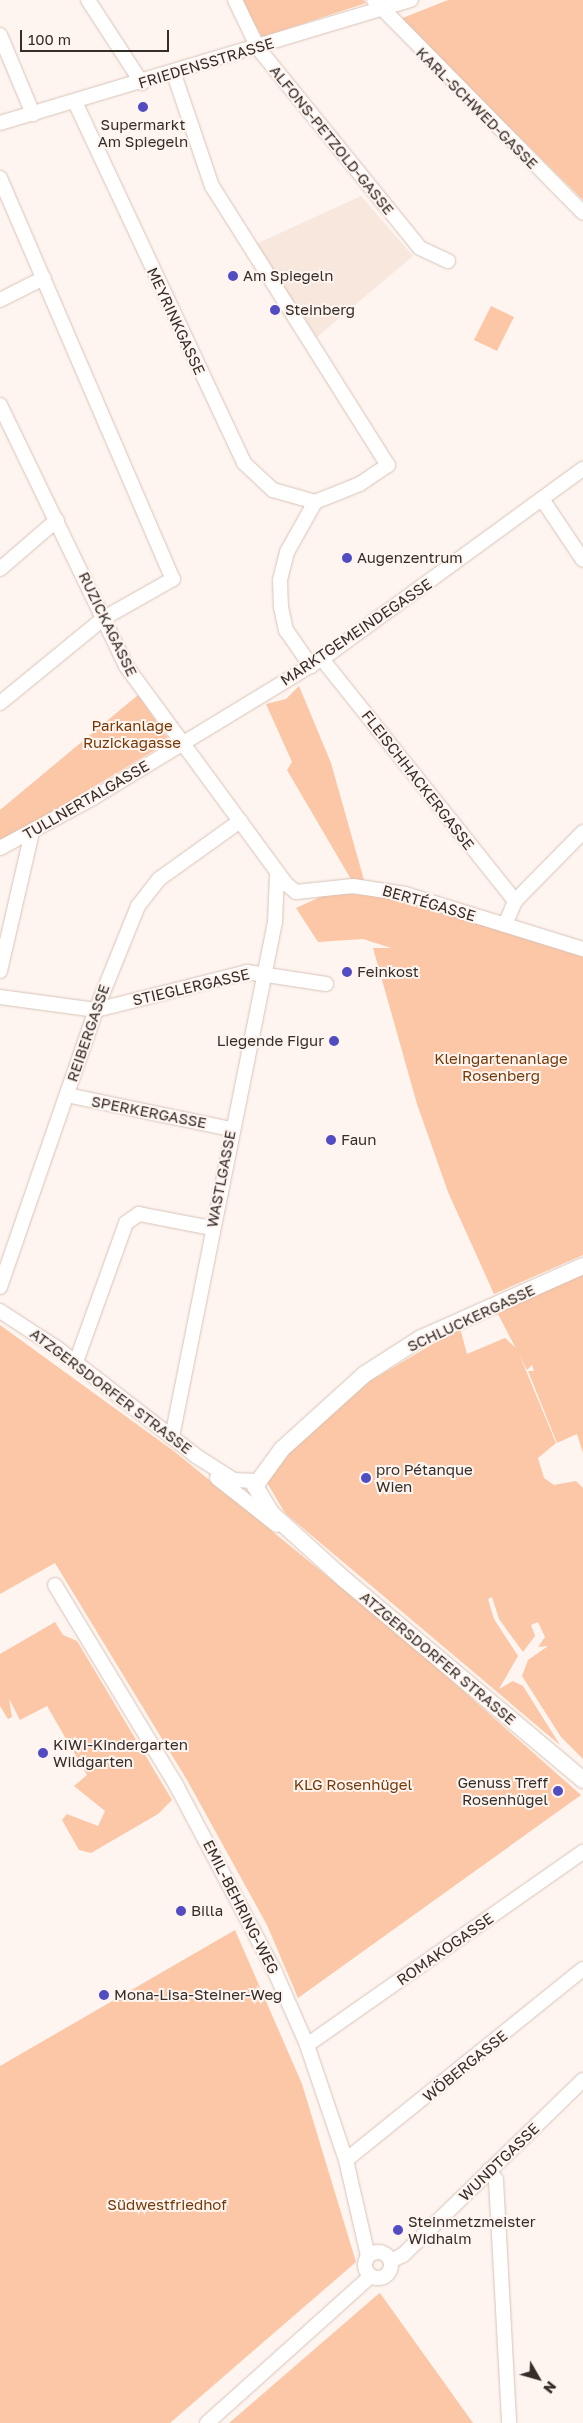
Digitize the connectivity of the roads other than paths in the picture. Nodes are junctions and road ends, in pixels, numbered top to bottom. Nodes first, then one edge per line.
1 (88, 0) edge
2 (235, 0) edge
3 (411, 0) edge
4 (377, 5) edge
5 (0, 35) edge
6 (258, 48) junction
7 (174, 74) junction
8 (142, 82) junction
9 (75, 102) junction
10 (33, 114) junction
11 (0, 123) edge
12 (0, 178) edge
13 (583, 213) edge
14 (448, 261) dead end
15 (44, 278) junction
16 (0, 300) edge
17 (0, 405) edge
18 (583, 469) edge
19 (542, 499) junction
20 (315, 502) junction
21 (57, 520) junction
22 (583, 560) edge
23 (0, 569) edge
24 (104, 618) junction
25 (316, 662) junction
26 (273, 689) joint
27 (0, 703) edge
28 (181, 745) junction
29 (240, 821) junction
30 (32, 832) junction
31 (583, 832) edge
32 (0, 848) edge
33 (277, 874) junction
34 (296, 892) junction
35 (515, 901) junction
36 (275, 922) junction
37 (505, 925) junction
38 (583, 949) edge
39 (0, 971) edge
40 (263, 973) junction
41 (326, 984) dead end
42 (0, 997) edge
43 (96, 1010) junction
44 (67, 1095) junction
45 (231, 1129) junction
46 (211, 1228) junction
47 (583, 1266) edge
48 (0, 1288) edge
49 (0, 1311) edge
50 (76, 1362) junction
51 (172, 1437) junction
52 (196, 1456) junction
53 (255, 1481) junction
54 (294, 1534) junction
55 (55, 1585) dead end
56 (583, 1780) edge
57 (583, 1852) edge
58 (583, 1969) edge
59 (308, 2045) junction
60 (583, 2080) edge
61 (346, 2160) junction
62 (490, 2170) junction
63 (368, 2256) junction
64 (391, 2261) junction
65 (371, 2276) junction
66 (207, 2423) edge
67 (509, 2423) edge

1 - 8 street
2 - 6 street, ALFONS-PETZOLD-GASSE
3 - 4 street, FRIEDENSSTRASSE
4 - 6 street, FRIEDENSSTRASSE
4 - 13 street, KARL-SCHWED-GASSE
5 - 10 street
6 - 7 street, FRIEDENSSTRASSE
6 - 14 street, ALFONS-PETZOLD-GASSE
7 - 8 street, FRIEDENSSTRASSE
7 - 20 street
8 - 9 street, FRIEDENSSTRASSE
9 - 10 street, FRIEDENSSTRASSE
9 - 20 street, MEYRINKGASSE
10 - 11 street, FRIEDENSSTRASSE
12 - 15 street
15 - 16 street
15 - 24 street
17 - 21 street, RUZICKAGASSE
18 - 19 street, MARKTGEMEINDEGASSE
19 - 22 street
19 - 25 street, MARKTGEMEINDEGASSE
20 - 25 street, FLEISCHHACKERGASSE
21 - 23 street
21 - 24 street, RUZICKAGASSE
24 - 27 street
24 - 28 street, RUZICKAGASSE
25 - 26 street, MARKTGEMEINDEGASSE
25 - 35 street, FLEISCHHACKERGASSE
26 - 28 street, TULLNERTALGASSE
28 - 29 street, RUZICKAGASSE
28 - 30 street, TULLNERTALGASSE
29 - 33 street, RUZICKAGASSE
29 - 43 street, REIBERGASSE
30 - 32 street, TULLNERTALGASSE
30 - 39 street
31 - 35 street
33 - 34 street
33 - 36 street, WASTLGASSE
34 - 36 street, WASTLGASSE
34 - 37 street, BERTÉGASSE
35 - 37 street
36 - 40 street, WASTLGASSE
37 - 38 street, BERTÉGASSE
40 - 41 street, STIEGLERGASSE
40 - 43 street, STIEGLERGASSE
40 - 45 street, WASTLGASSE
42 - 43 street, STIEGLERGASSE
43 - 44 street, REIBERGASSE
44 - 45 street, SPERKERGASSE
44 - 48 street, REIBERGASSE
45 - 46 street, WASTLGASSE
46 - 50 street
46 - 51 street, WASTLGASSE
47 - 53 main road, SCHLUCKERGASSE
49 - 50 street, ATZGERSDORFER STRASSE
50 - 51 street, ATZGERSDORFER STRASSE
51 - 52 street, ATZGERSDORFER STRASSE
52 - 53 street, ATZGERSDORFER STRASSE
52 - 54 street, ATZGERSDORFER STRASSE
53 - 54 main road, ATZGERSDORFER STRASSE
54 - 56 main road, ATZGERSDORFER STRASSE
55 - 59 street, EMIL-BEHRING-WEG
57 - 59 street, ROMAKOGASSE
58 - 61 street, WÖBERGASSE
59 - 61 street, EMIL-BEHRING-WEG
60 - 62 street, WUNDTGASSE
61 - 63 street, EMIL-BEHRING-WEG
62 - 64 street, WUNDTGASSE
62 - 67 street
63 - 64 street
63 - 65 street
64 - 65 street
65 - 66 street

